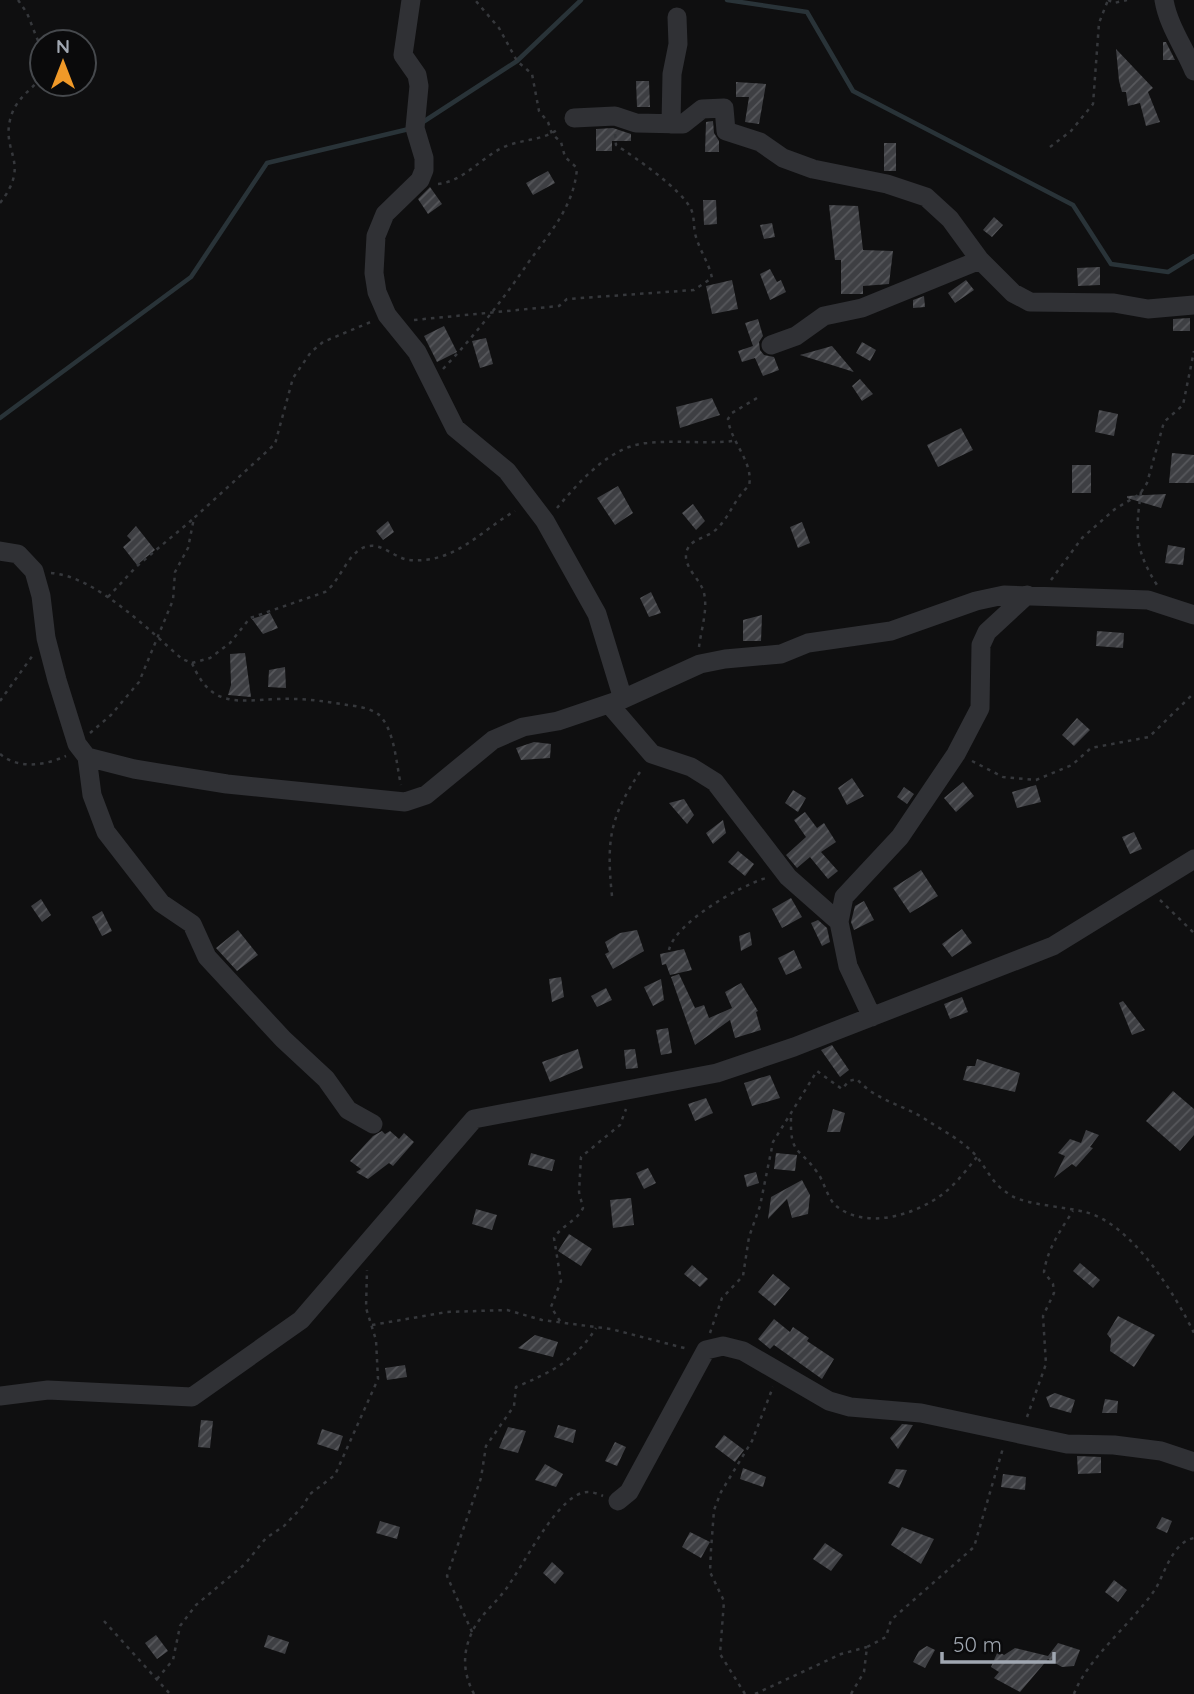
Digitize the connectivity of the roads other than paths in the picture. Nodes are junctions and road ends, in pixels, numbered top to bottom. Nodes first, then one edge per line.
1 (411, 0) edge
2 (1164, 0) edge
3 (677, 17) dead end
4 (1194, 71) edge
5 (574, 118) road end
6 (671, 124) junction
7 (980, 260) junction
8 (1194, 305) edge
9 (771, 345) dead end
10 (0, 551) edge
11 (1030, 596) junction
12 (1194, 615) edge
13 (616, 701) junction
14 (82, 751) junction
15 (1194, 859) edge
16 (839, 922) junction
17 (872, 1017) junction
18 (373, 1124) dead end
19 (0, 1396) edge
20 (1194, 1462) edge
21 (618, 1501) road end

1 - 13 street
2 - 4 street
3 - 6 street
5 - 6 street
6 - 7 street
7 - 8 street
7 - 9 street
10 - 14 street
11 - 12 street
11 - 13 street
11 - 16 street
13 - 14 street
13 - 16 street
14 - 18 street
15 - 17 street
16 - 17 street
17 - 19 street
20 - 21 street

